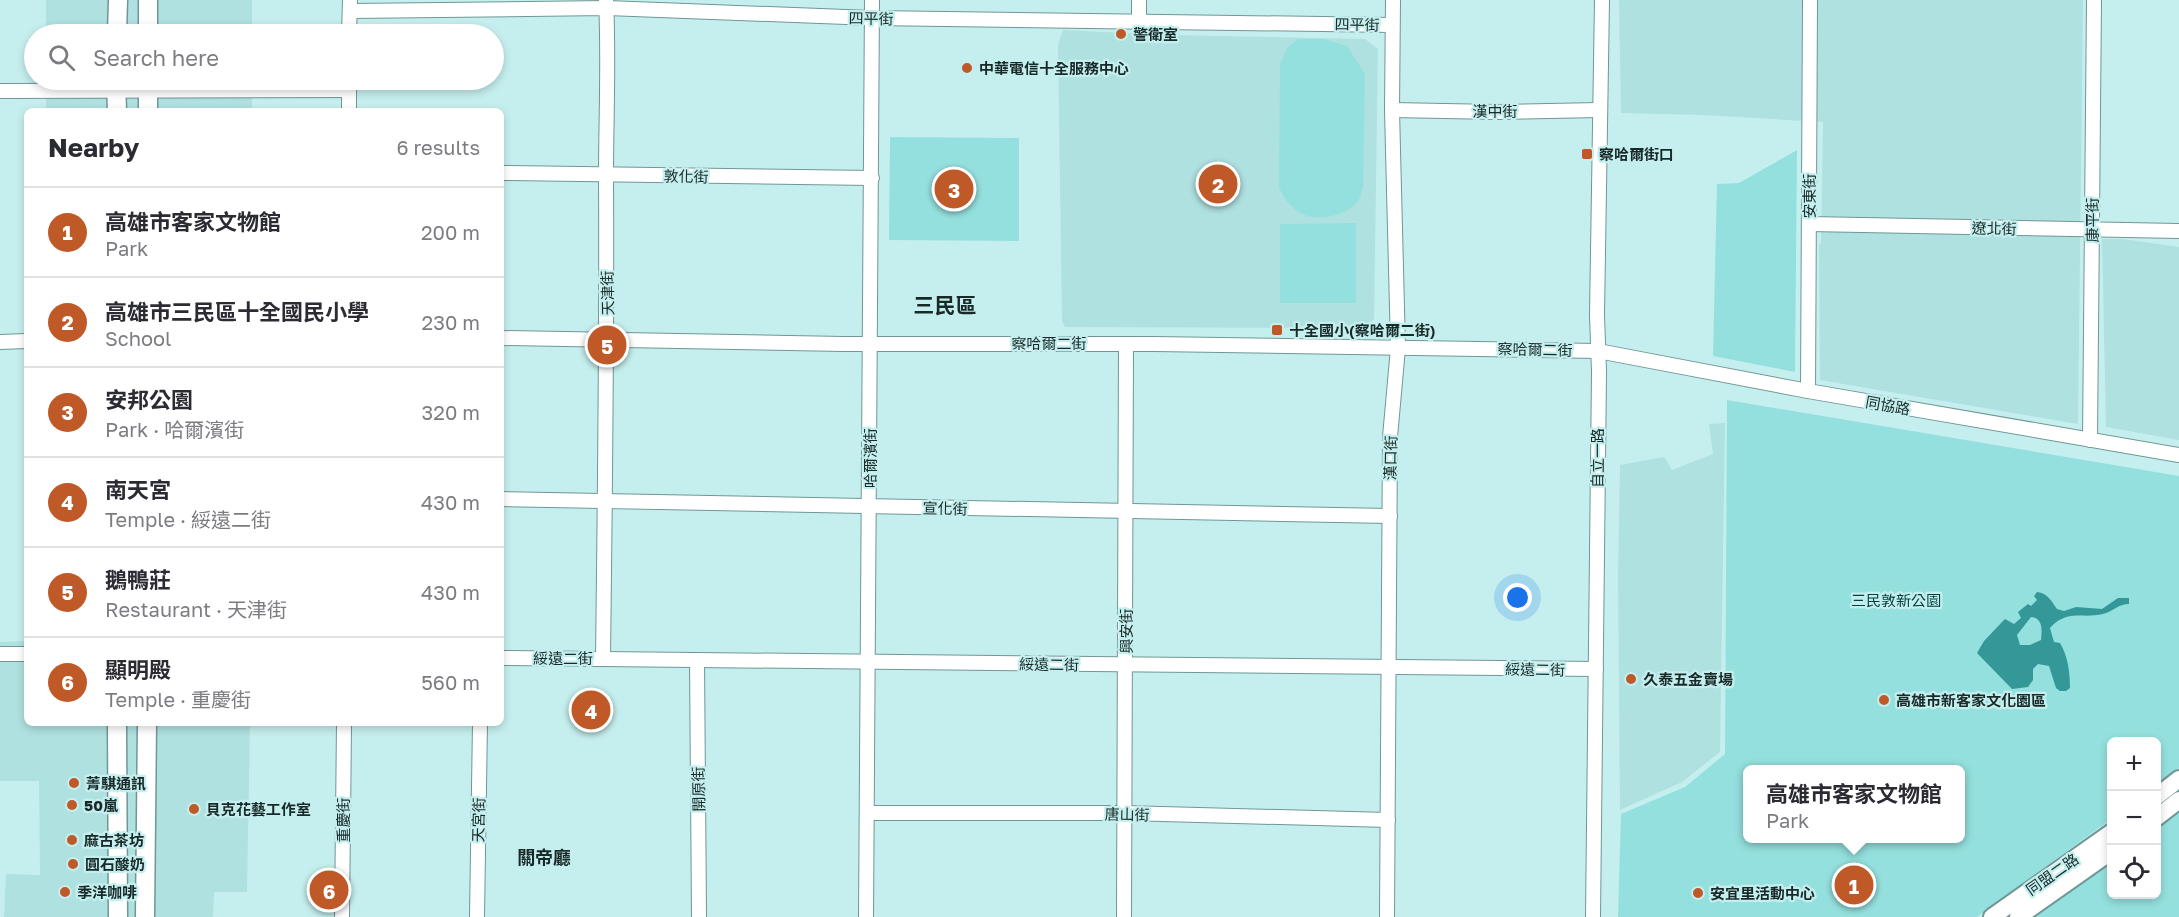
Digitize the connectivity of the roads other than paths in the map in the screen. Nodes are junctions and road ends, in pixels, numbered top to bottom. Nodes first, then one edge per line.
1 (118, 0) edge
2 (148, 0) edge
3 (872, 0) edge
4 (1139, 0) edge
5 (1393, 0) edge
6 (1602, 0) edge
7 (1810, 0) edge
8 (2094, 0) edge
9 (607, 4) edge
10 (350, 6) edge
11 (872, 18) junction
12 (1139, 21) junction
13 (117, 24) edge
14 (148, 24) edge
15 (349, 24) edge
16 (1392, 25) junction
17 (24, 90) edge
18 (116, 90) edge
19 (148, 90) edge
20 (349, 90) edge
21 (0, 91) edge
22 (117, 108) edge
23 (148, 108) edge
24 (349, 108) edge
25 (1392, 110) junction
26 (1599, 110) junction
27 (504, 173) edge
28 (606, 174) junction
29 (872, 178) junction
30 (1809, 224) junction
31 (2092, 229) junction
32 (2179, 231) edge
33 (504, 338) edge
34 (24, 341) edge
35 (608, 341) junction
36 (0, 342) edge
37 (872, 344) junction
38 (1126, 344) junction
39 (1398, 348) junction
40 (1598, 351) junction
41 (1808, 391) junction
42 (2090, 440) junction
43 (2179, 455) edge
44 (504, 499) edge
45 (603, 501) junction
46 (869, 506) junction
47 (1126, 511) junction
48 (1390, 516) junction
49 (0, 654) edge
50 (24, 654) edge
51 (504, 658) edge
52 (603, 658) junction
53 (697, 660) junction
54 (868, 662) junction
55 (1125, 664) junction
56 (1389, 667) junction
57 (1596, 669) junction
58 (117, 726) edge
59 (147, 726) edge
60 (344, 726) edge
61 (480, 726) edge
62 (2179, 779) edge
63 (2161, 794) edge
64 (2179, 800) edge
65 (867, 813) junction
66 (1125, 813) junction
67 (2161, 815) edge
68 (1388, 820) junction
69 (2107, 836) edge
70 (2107, 855) edge
71 (118, 917) edge
72 (145, 917) edge
73 (342, 917) edge
74 (477, 917) edge
75 (699, 917) edge
76 (867, 917) edge
77 (1124, 917) edge
78 (1387, 917) edge
79 (1593, 917) edge
80 (1992, 917) edge
81 (2018, 917) edge

1 - 13 main road
2 - 14 main road
3 - 11 street, 哈爾濱街
4 - 12 street
5 - 16 street, 漢口街
6 - 26 street, 自立一路
7 - 30 street, 安東街
8 - 31 street, 康平街
9 - 10 street, 四平街
9 - 11 street, 四平街
9 - 28 street, 天津街
10 - 15 street
11 - 12 street, 四平街
11 - 29 street, 哈爾濱街
12 - 16 street, 四平街
16 - 25 street, 漢口街
17 - 21 street
18 - 22 main road
19 - 23 main road
20 - 24 street
25 - 26 street, 漢中街
25 - 39 street, 漢口街
26 - 40 street, 自立一路
27 - 28 street, 敦化街
28 - 29 street, 敦化街
28 - 35 street, 天津街
29 - 37 street, 哈爾濱街
30 - 31 street, 遼北街
30 - 41 street, 安東街
31 - 32 street, 遼北街
31 - 42 street, 康平街
33 - 35 street, 察哈爾二街
34 - 36 street
35 - 37 street, 察哈爾二街
35 - 45 street, 天津街
37 - 38 street, 察哈爾二街
37 - 46 street, 哈爾濱街
38 - 39 street, 察哈爾二街
38 - 47 street, 興安街
39 - 40 street, 察哈爾二街
39 - 48 street, 漢口街
40 - 41 street, 同協路
40 - 57 street, 自立一路
41 - 42 street, 同協路
42 - 43 street, 同協路
44 - 45 street, 宣化街
45 - 46 street, 宣化街
45 - 52 street, 天津街
46 - 47 street, 宣化街
46 - 54 street, 哈爾濱街
47 - 48 street, 宣化街
47 - 55 street, 興安街
48 - 56 street, 漢口街
49 - 50 street
51 - 52 street, 綏遠二街
52 - 53 street, 綏遠二街
53 - 54 street, 綏遠二街
53 - 75 street, 開原街
54 - 55 street, 綏遠二街
54 - 65 street, 哈爾濱街
55 - 56 street, 綏遠二街
55 - 66 street, 興安街
56 - 57 street, 綏遠二街
56 - 68 street, 漢口街
57 - 79 street, 自立一路
58 - 71 main road
59 - 72 main road
60 - 73 street, 重慶街
61 - 74 street, 天宮街
62 - 63 street
64 - 67 street
65 - 66 street, 唐山街
65 - 76 street, 哈爾濱街
66 - 68 street, 唐山街
66 - 77 street, 興安街
68 - 78 street, 漢口街
69 - 80 street, 同盟二路
70 - 81 street, 同盟二路

